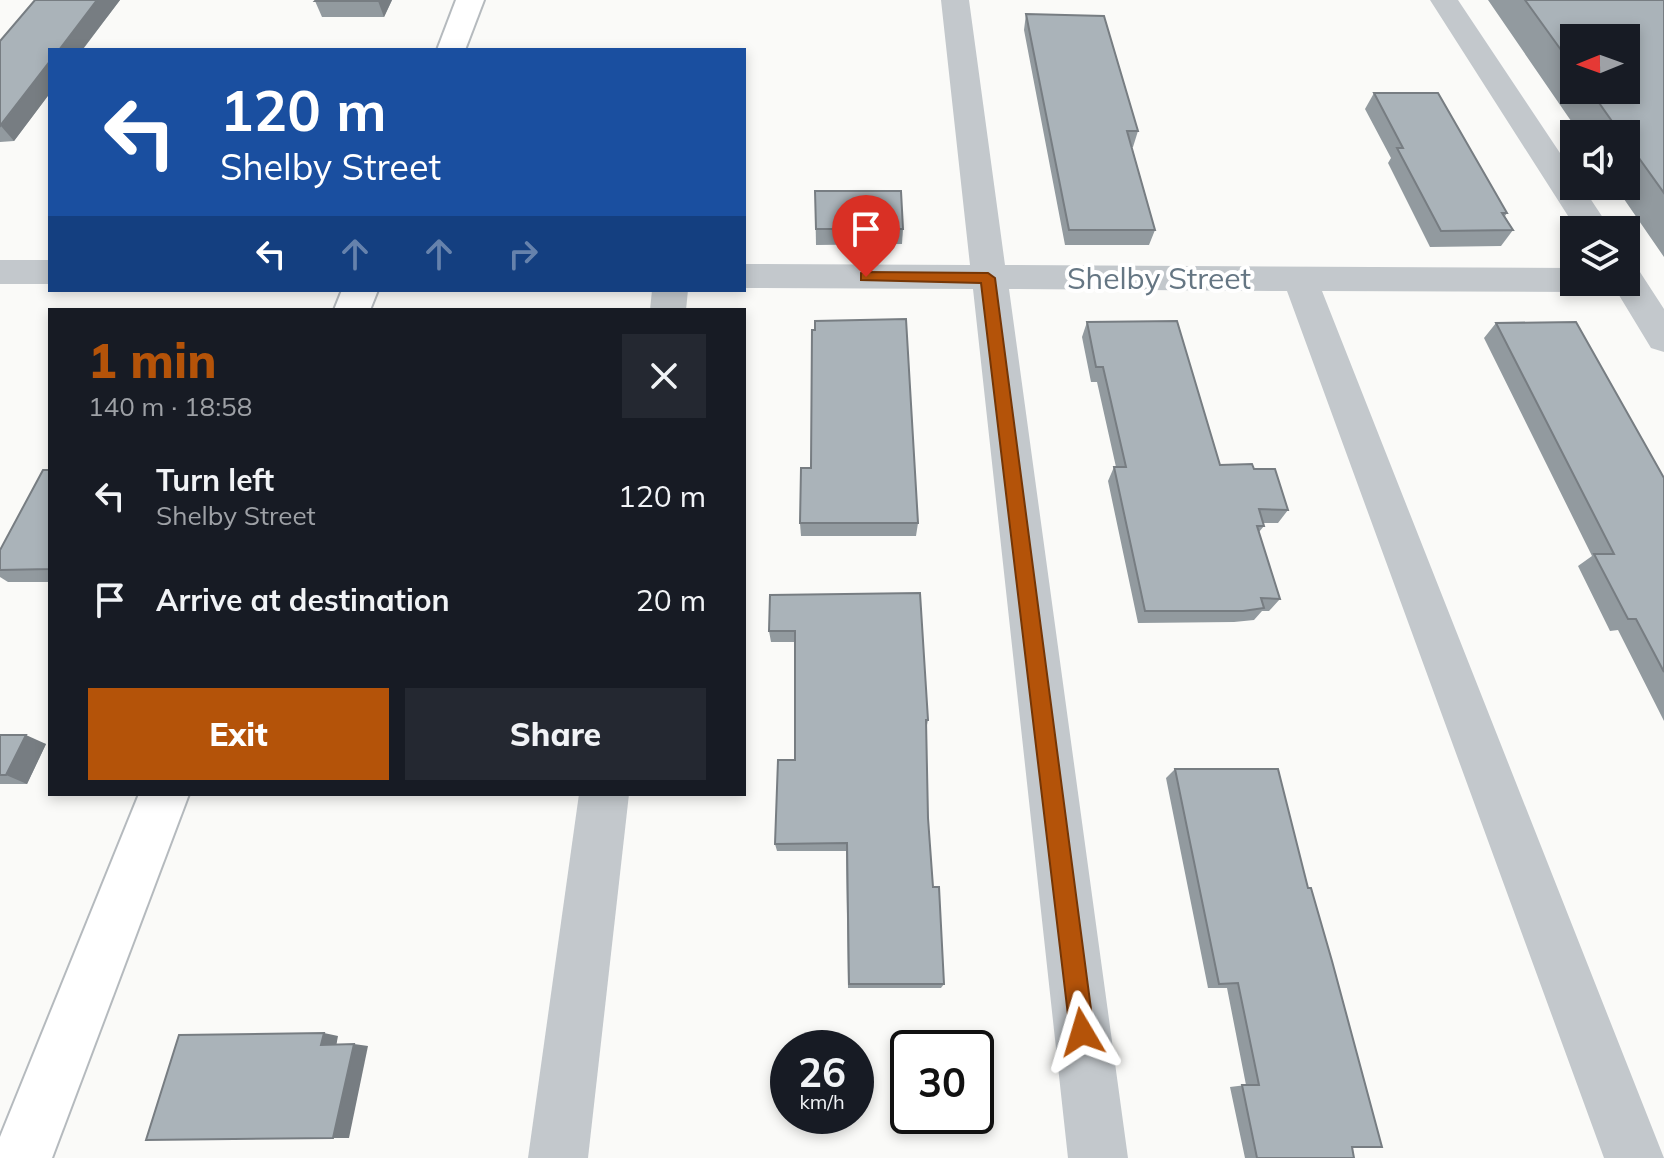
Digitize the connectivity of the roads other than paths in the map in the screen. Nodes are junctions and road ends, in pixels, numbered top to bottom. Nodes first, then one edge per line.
1 (470, 0) edge
2 (955, 0) edge
3 (1444, 0) edge
4 (452, 48) edge
5 (1585, 216) edge
6 (0, 272) edge
7 (48, 272) edge
8 (746, 276) edge
9 (988, 278) junction
10 (1300, 279) junction
11 (1560, 280) edge
12 (1636, 296) edge
13 (1664, 339) edge
14 (163, 796) edge
15 (604, 796) edge
16 (22, 1158) edge
17 (558, 1158) edge
18 (1098, 1158) edge
19 (1634, 1158) edge

1 - 4 main road
2 - 9 street
3 - 5 street
6 - 7 street
8 - 9 street, Shelby Street
9 - 10 street, Shelby Street
9 - 18 street
10 - 11 street, Shelby Street
10 - 19 street
12 - 13 street
14 - 16 main road
15 - 17 street

